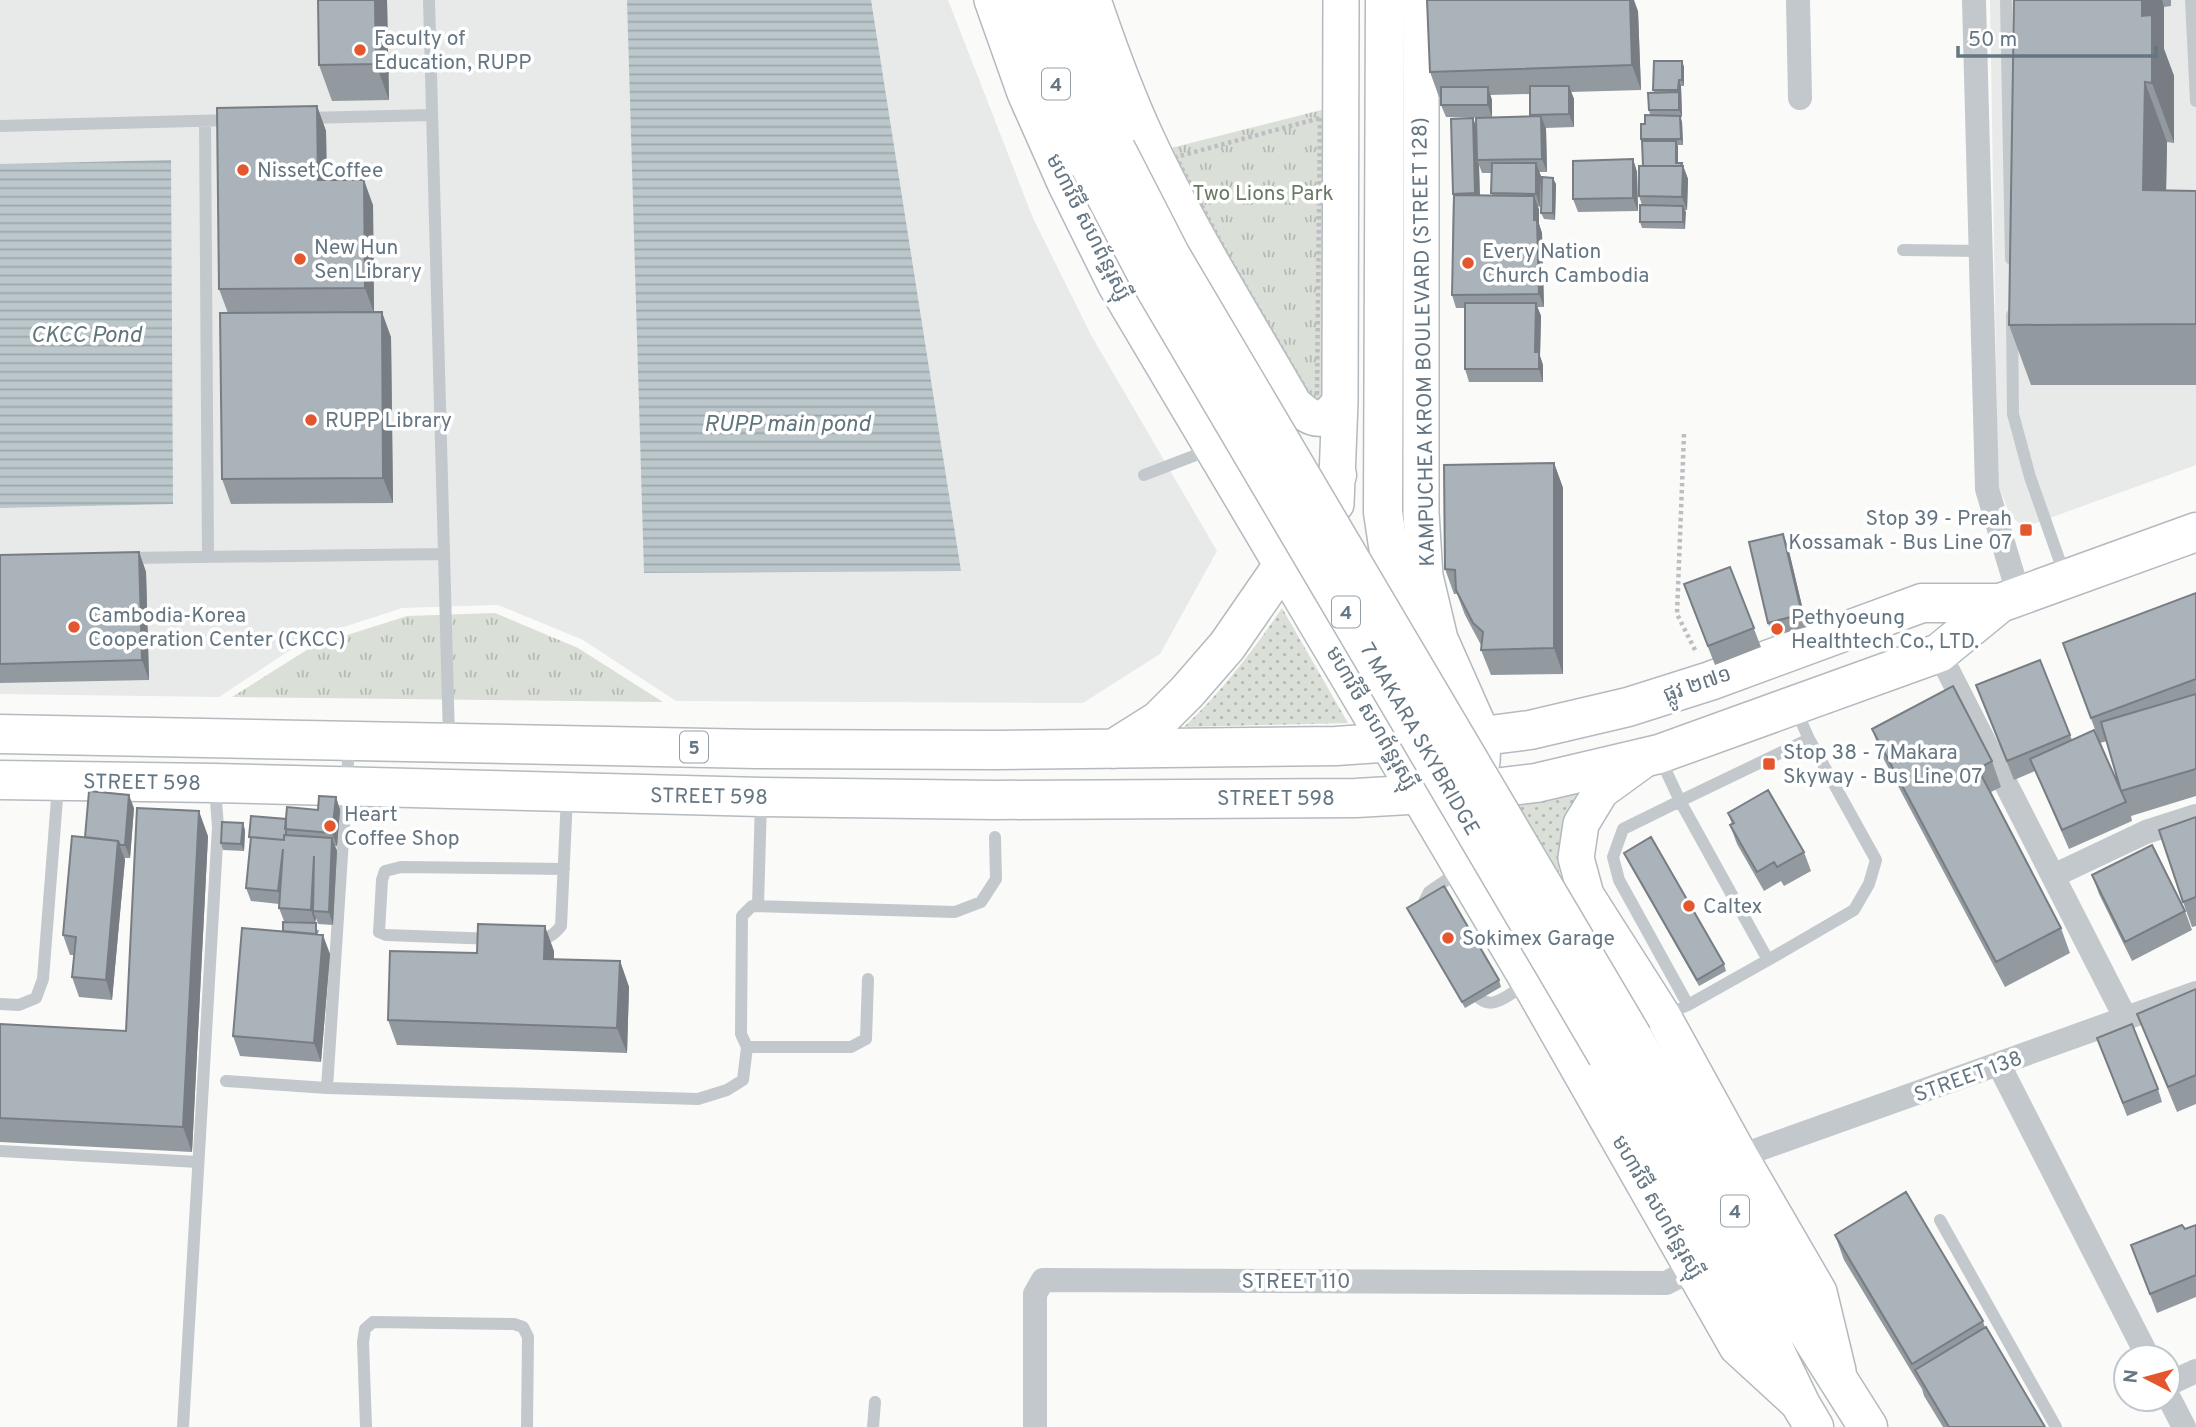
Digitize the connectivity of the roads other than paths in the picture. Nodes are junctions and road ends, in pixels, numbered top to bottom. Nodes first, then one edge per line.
1 (429, 0) edge
2 (992, 0) edge
3 (1025, 0) edge
4 (1060, 0) edge
5 (1093, 0) edge
6 (1341, 0) edge
7 (1385, 0) edge
8 (1421, 0) edge
9 (1798, 0) edge
10 (1973, 0) edge
11 (2006, 0) edge
12 (2191, 0) edge
13 (1800, 98) dead end
14 (2196, 102) edge
15 (432, 115) junction
16 (299, 118) edge
17 (245, 120) edge
18 (205, 121) junction
19 (0, 125) edge
20 (1103, 158) junction
21 (1903, 250) dead end
22 (1981, 251) junction
23 (2011, 276) edge
24 (2012, 304) edge
25 (1340, 401) junction
26 (1294, 404) junction
27 (1209, 442) junction
28 (1144, 475) dead end
29 (1337, 475) junction
30 (2196, 532) edge
31 (444, 554) junction
32 (208, 557) junction
33 (111, 558) edge
34 (1283, 565) junction
35 (2067, 579) junction
36 (2010, 599) junction
37 (1939, 653) junction
38 (1351, 681) junction
39 (1424, 684) junction
40 (1802, 723) junction
41 (0, 734) edge
42 (1483, 736) junction
43 (350, 739) junction
44 (449, 741) junction
45 (1388, 744) junction
46 (1113, 749) junction
47 (1652, 757) junction
48 (0, 780) edge
49 (58, 781) junction
50 (214, 783) junction
51 (346, 787) junction
52 (448, 789) junction
53 (568, 792) junction
54 (1461, 792) junction
55 (1418, 796) junction
56 (761, 797) junction
57 (1680, 801) junction
58 (2196, 816) edge
59 (995, 837) dead end
60 (564, 869) junction
61 (1462, 869) junction
62 (2053, 876) junction
63 (758, 906) junction
64 (1433, 923) edge
65 (1768, 960) junction
66 (1464, 976) edge
67 (869, 979) dead end
68 (1529, 982) junction
69 (2196, 993) edge
70 (0, 1004) edge
71 (2126, 1019) junction
72 (1648, 1029) junction
73 (747, 1047) junction
74 (1999, 1065) junction
75 (226, 1081) dead end
76 (327, 1088) junction
77 (0, 1152) edge
78 (1740, 1156) junction
79 (198, 1162) junction
80 (1940, 1220) dead end
81 (1693, 1269) junction
82 (2141, 1343) edge
83 (1840, 1382) junction
84 (875, 1402) dead end
85 (1807, 1416) edge
86 (183, 1427) edge
87 (366, 1427) edge
88 (527, 1427) edge
89 (873, 1427) edge
90 (1035, 1427) edge
91 (1868, 1427) edge
92 (2056, 1427) edge

1 - 15 lane
2 - 27 main road, មហាវិថី សហព័ន្ធរុស្ស៊ី
3 - 20 main road, មហាវិថី សហព័ន្ធរុស្ស៊ី / 4
4 - 20 main road, 4
5 - 26 main road
6 - 25 main road
7 - 39 main road, bridge
8 - 42 main road, KAMPUCHEA KROM BOULEVARD (STREET 128)
9 - 13 street
10 - 22 street
11 - 23 lane
12 - 14 lane
15 - 16 lane
15 - 31 lane
17 - 18 lane
18 - 19 lane
18 - 32 lane
20 - 39 main road, 7 MAKARA SKYBRIDGE / 4, bridge
20 - 72 main road, 7 MAKARA SKYBRIDGE / 4, bridge
21 - 22 lane
22 - 36 street
24 - 35 lane
25 - 26 main road
25 - 29 main road
26 - 27 main road
27 - 28 lane
27 - 34 main road, មហាវិថី សហព័ន្ធរុស្ស៊ី
29 - 34 main road
29 - 38 main road
30 - 35 main road, ផ្លូវ ២៧១
31 - 32 lane
31 - 44 lane
32 - 33 lane
34 - 38 main road, មហាវិថី សហព័ន្ធរុស្ស៊ី
34 - 46 main road
35 - 36 main road, ផ្លូវ ២៧១
36 - 37 main road, ផ្លូវ ២៧១
36 - 42 main road, ផ្លូវ ២៧១
37 - 40 main road, ផ្លូវ ២៧១
37 - 62 street
38 - 45 main road, មហាវិថី សហព័ន្ធរុស្ស៊ី
39 - 72 main road, 7 MAKARA SKYBRIDGE / 4, bridge
40 - 47 main road, ផ្លូវ ២៧១
40 - 57 lane
40 - 65 lane
41 - 43 main road, 5
42 - 45 main road, ផ្លូវ ២៧១
42 - 54 main road, KAMPUCHEA KROM BOULEVARD (STREET 128)
43 - 44 main road, 5
43 - 51 lane
44 - 46 main road, 5
44 - 52 main road
45 - 46 main road, 5
45 - 55 main road, មហាវិថី សហព័ន្ធរុស្ស៊ី
47 - 54 main road, ផ្លូវ ២៧១
47 - 57 lane
47 - 72 main road, មហាវិថី សហព័ន្ធរុស្ស៊ី
48 - 49 main road, STREET 598
49 - 50 main road, STREET 598
49 - 70 lane
50 - 51 main road, STREET 598
50 - 79 lane
51 - 52 main road, STREET 598
51 - 76 lane
52 - 53 main road, STREET 598
53 - 56 main road, STREET 598
53 - 60 lane
54 - 55 main road, ផ្លូវ ២៧១
55 - 56 main road, STREET 598
55 - 61 main road, មហាវិថី សហព័ន្ធរុស្ស៊ី
56 - 63 lane
57 - 65 lane
57 - 72 lane
58 - 62 street
59 - 63 lane
60 - 60 lane
61 - 64 lane
61 - 68 main road, មហាវិថី សហព័ន្ធរុស្ស៊ី
62 - 71 street
63 - 73 lane
65 - 72 lane
66 - 68 lane
67 - 73 lane
68 - 81 main road, មហាវិថី សហព័ន្ធរុស្ស៊ី
69 - 71 street, STREET 138
71 - 74 street, STREET 138
72 - 78 main road, មហាវិថី សហព័ន្ធរុស្ស៊ី
72 - 83 main road, មហាវិថី សហព័ន្ធរុស្ស៊ី / 4
72 - 85 main road, មហាវិថី សហព័ន្ធរុស្ស៊ី / 4
73 - 76 lane
74 - 78 street, STREET 138
74 - 82 street
75 - 76 lane
77 - 79 lane
78 - 83 main road, មហាវិថី សហព័ន្ធរុស្ស៊ី
79 - 86 lane
80 - 92 lane
81 - 85 main road, មហាវិថី សហព័ន្ធរុស្ស៊ី
81 - 90 street, STREET 110
83 - 91 main road, មហាវិថី សហព័ន្ធរុស្ស៊ី / 4
84 - 89 lane
87 - 88 lane

